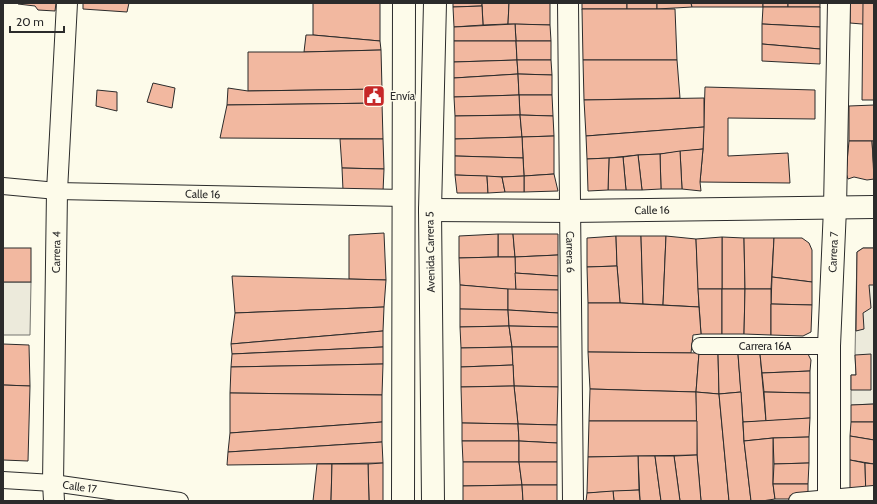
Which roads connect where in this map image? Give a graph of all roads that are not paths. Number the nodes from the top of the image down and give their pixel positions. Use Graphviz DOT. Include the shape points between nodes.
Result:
graph roads {
  1 [pos="67,3"];
  2 [pos="404,3"];
  3 [pos="435,3"];
  4 [pos="568,3"];
  5 [pos="839,3"];
  6 [pos="3,186"];
  7 [pos="57,192"];
  8 [pos="404,198"];
  9 [pos="874,207"];
  10 [pos="835,208"];
  11 [pos="430,210"];
  12 [pos="570,211"];
  13 [pos="700,346"];
  14 [pos="829,346"];
  15 [pos="3,480"];
  16 [pos="53,492"];
  17 [pos="874,494"];
  18 [pos="829,499"];
  19 [pos="180,501"];
  20 [pos="403,501"];
  21 [pos="433,501"];
  22 [pos="573,501"];
  23 [pos="797,501"];
  1 -- 7 [label="street, Carrera 4"];
  2 -- 8 [label="main road"];
  3 -- 11 [label="main road, Avenida Carrera 5"];
  4 -- 12 [label="street, Carrera 6"];
  5 -- 10 [label="main road, Carrera 7"];
  6 -- 7 [label="street, Calle 16"];
  7 -- 8 [label="street, Calle 16"];
  7 -- 16 [label="street, Carrera 4"];
  8 -- 20 [label="main road"];
  9 -- 10 [label="main road, Calle 16"];
  10 -- 12 [label="main road, Calle 16"];
  10 -- 14 [label="main road, Carrera 7"];
  11 -- 12 [label="main road, Calle 16"];
  11 -- 21 [label="main road, Avenida Carrera 5"];
  12 -- 22 [label="street, Carrera 6"];
  13 -- 14 [label="street, Carrera 16A"];
  14 -- 18 [label="main road, Carrera 7"];
  15 -- 16 [label="street, Calle 17"];
  16 -- 19 [label="street, Calle 17"];
  17 -- 18 [label="street"];
  18 -- 23 [label="street"];
}
